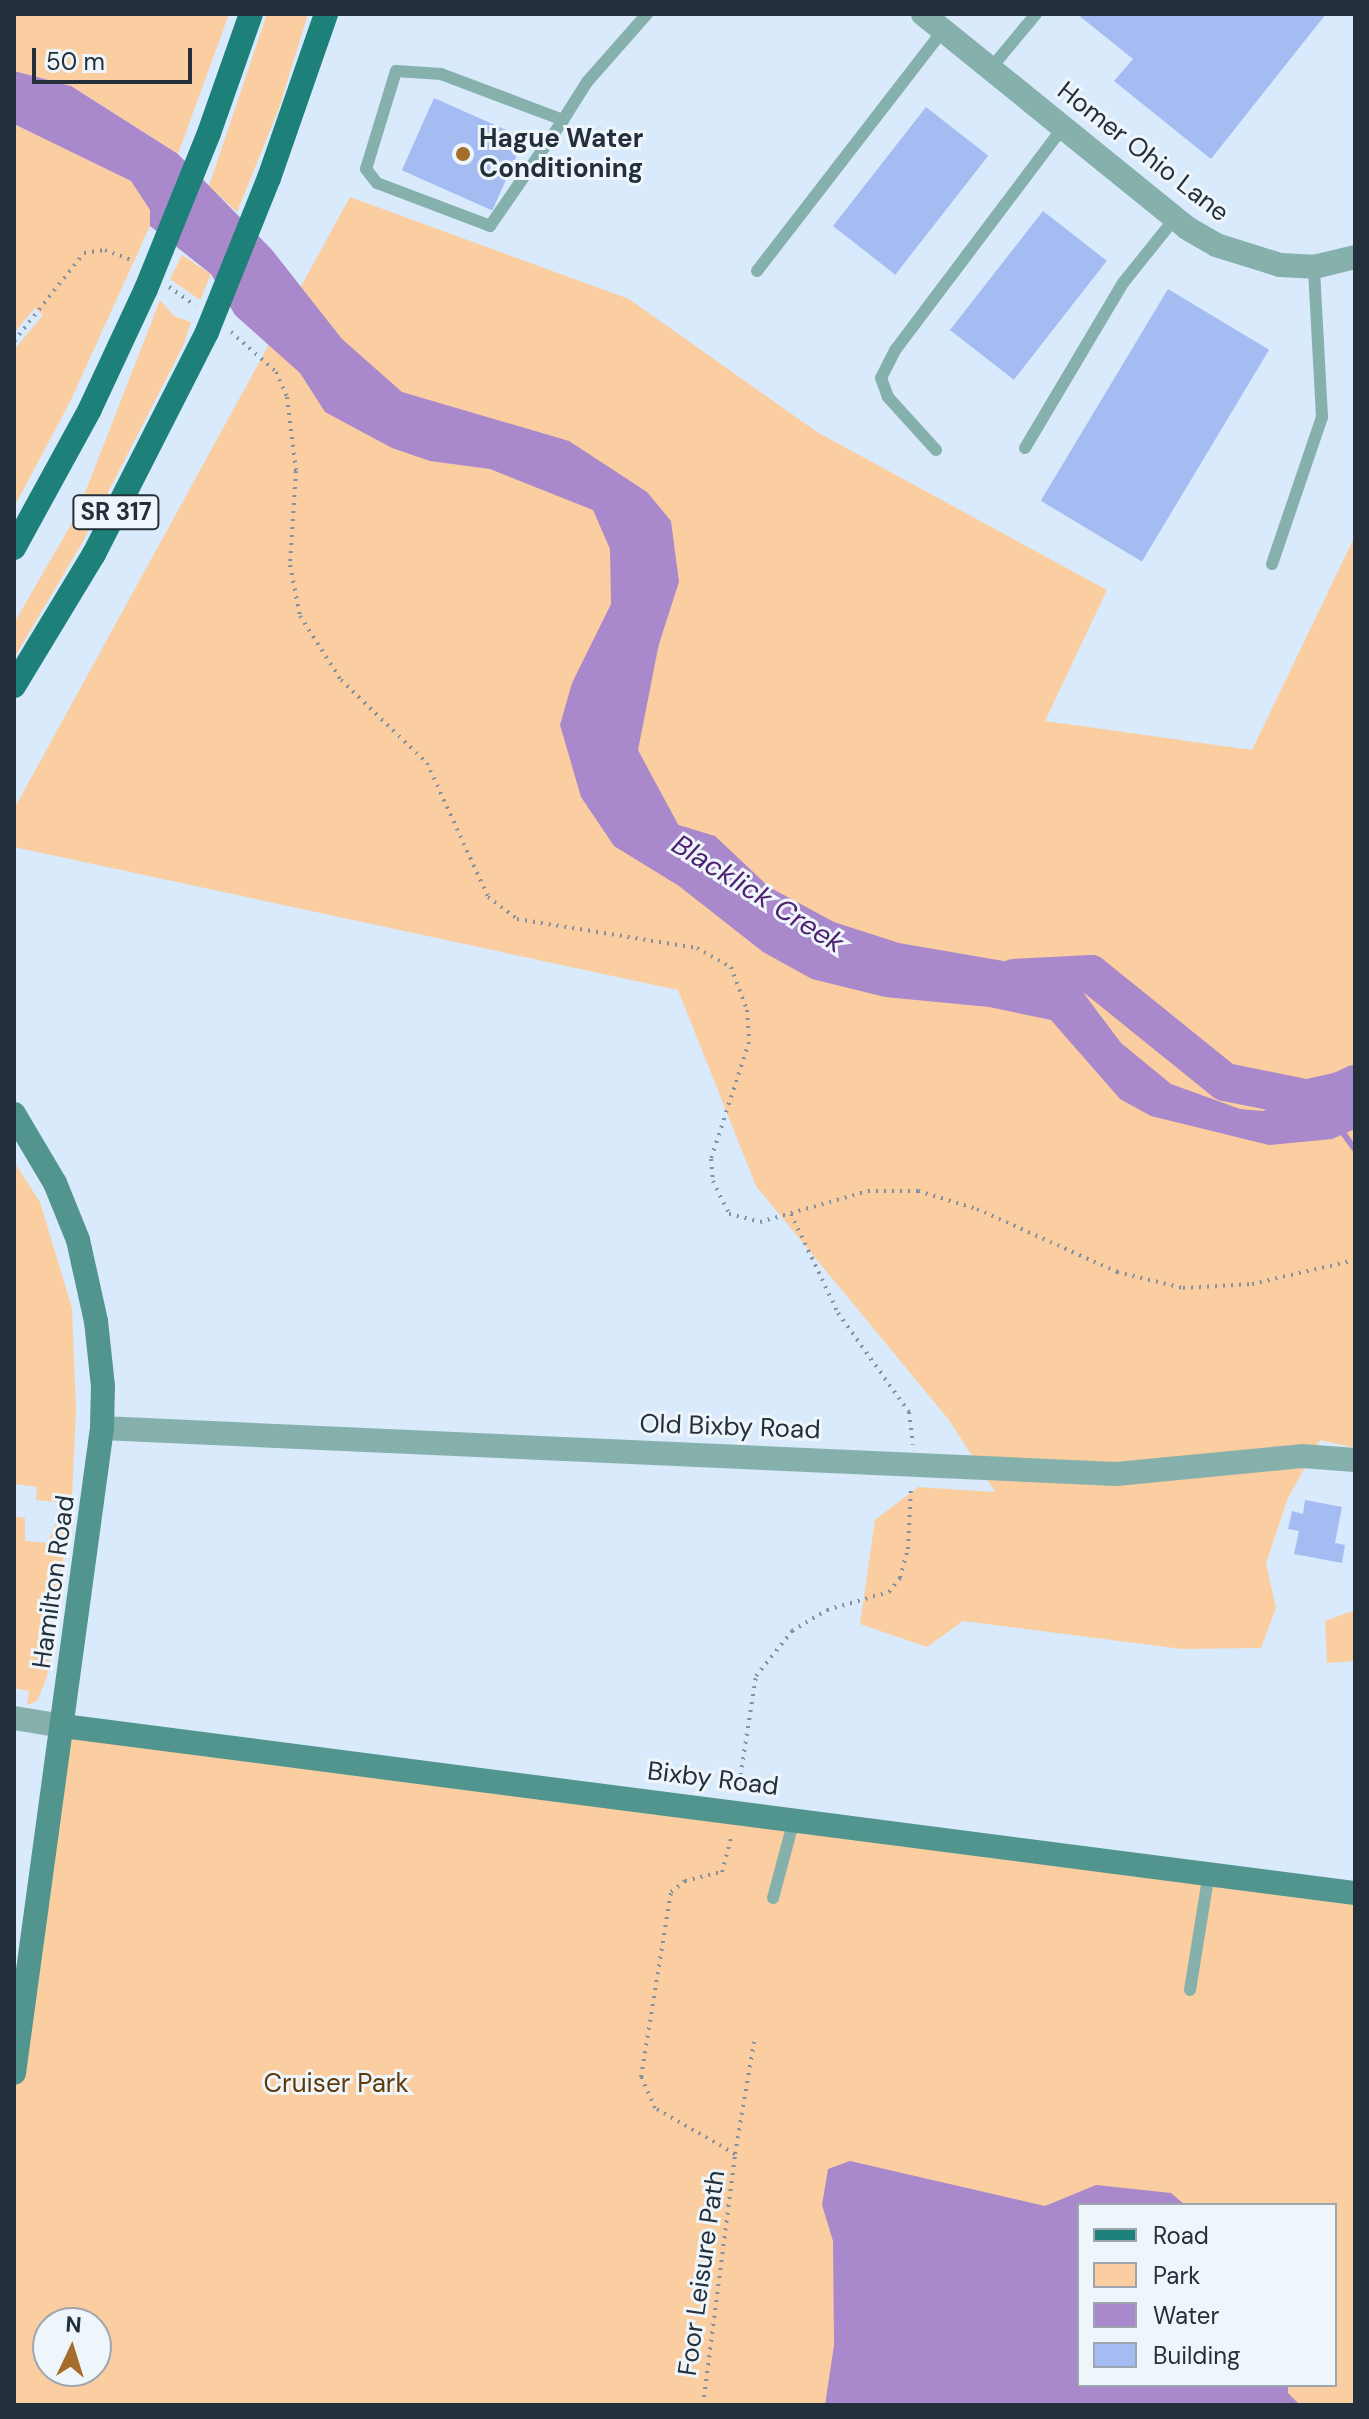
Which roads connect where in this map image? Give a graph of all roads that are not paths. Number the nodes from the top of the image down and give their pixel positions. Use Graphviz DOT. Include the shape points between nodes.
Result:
graph roads {
  1 [pos="251,14"];
  2 [pos="326,14"];
  3 [pos="647,14"];
  4 [pos="1036,14"];
  5 [pos="936,20"];
  6 [pos="991,68"];
  7 [pos="563,120"];
  8 [pos="1063,127"];
  9 [pos="1175,218"];
  10 [pos="1355,257"];
  11 [pos="1314,267"];
  12 [pos="757,271"];
  13 [pos="1025,448"];
  14 [pos="936,450"];
  15 [pos="14,548"];
  16 [pos="1272,564"];
  17 [pos="14,686"];
  18 [pos="14,1114"];
  19 [pos="102,1428"];
  20 [pos="1355,1460"];
  21 [pos="14,1718"];
  22 [pos="63,1726"];
  23 [pos="791,1831"];
  24 [pos="1209,1873"];
  25 [pos="1355,1893"];
  26 [pos="773,1898"];
  27 [pos="1190,1990"];
  28 [pos="19,2006"];
  29 [pos="14,2073"];
  1 -- 15 [label="main road, SR 317, bridge" via="150,279 90,409"];
  2 -- 17 [label="main road, SR 317, bridge" via="213,325 94,554"];
  3 -- 7 [label="lane" via="587,82"];
  4 -- 6 [label="lane"];
  5 -- 6 [label="street, Homer Ohio Lane"];
  5 -- 12 [label="lane"];
  6 -- 8 [label="street, Homer Ohio Lane"];
  7 -- 7 [label="lane" via="441,74 396,71 366,169 377,183 490,226"];
  8 -- 9 [label="street, Homer Ohio Lane"];
  8 -- 14 [label="lane" via="896,349 881,378 888,397"];
  9 -- 11 [label="street, Homer Ohio Lane" via="1247,258"];
  9 -- 13 [label="lane" via="1123,283"];
  10 -- 11 [label="street, Homer Ohio Lane"];
  11 -- 16 [label="lane" via="1322,417"];
  18 -- 19 [label="street, Hamilton Road" via="55,1183 86,1265 101,1350"];
  19 -- 20 [label="street, Old Bixby Road" via="1116,1474 1302,1456"];
  19 -- 22 [label="street, Hamilton Road"];
  21 -- 22 [label="street"];
  22 -- 24 [label="street, Bixby Road"];
  22 -- 28 [label="street, Hamilton Road"];
  23 -- 26 [label="lane"];
  24 -- 25 [label="street, Bixby Road"];
  24 -- 27 [label="lane"];
  28 -- 29 [label="street, Hamilton Road"];
}
